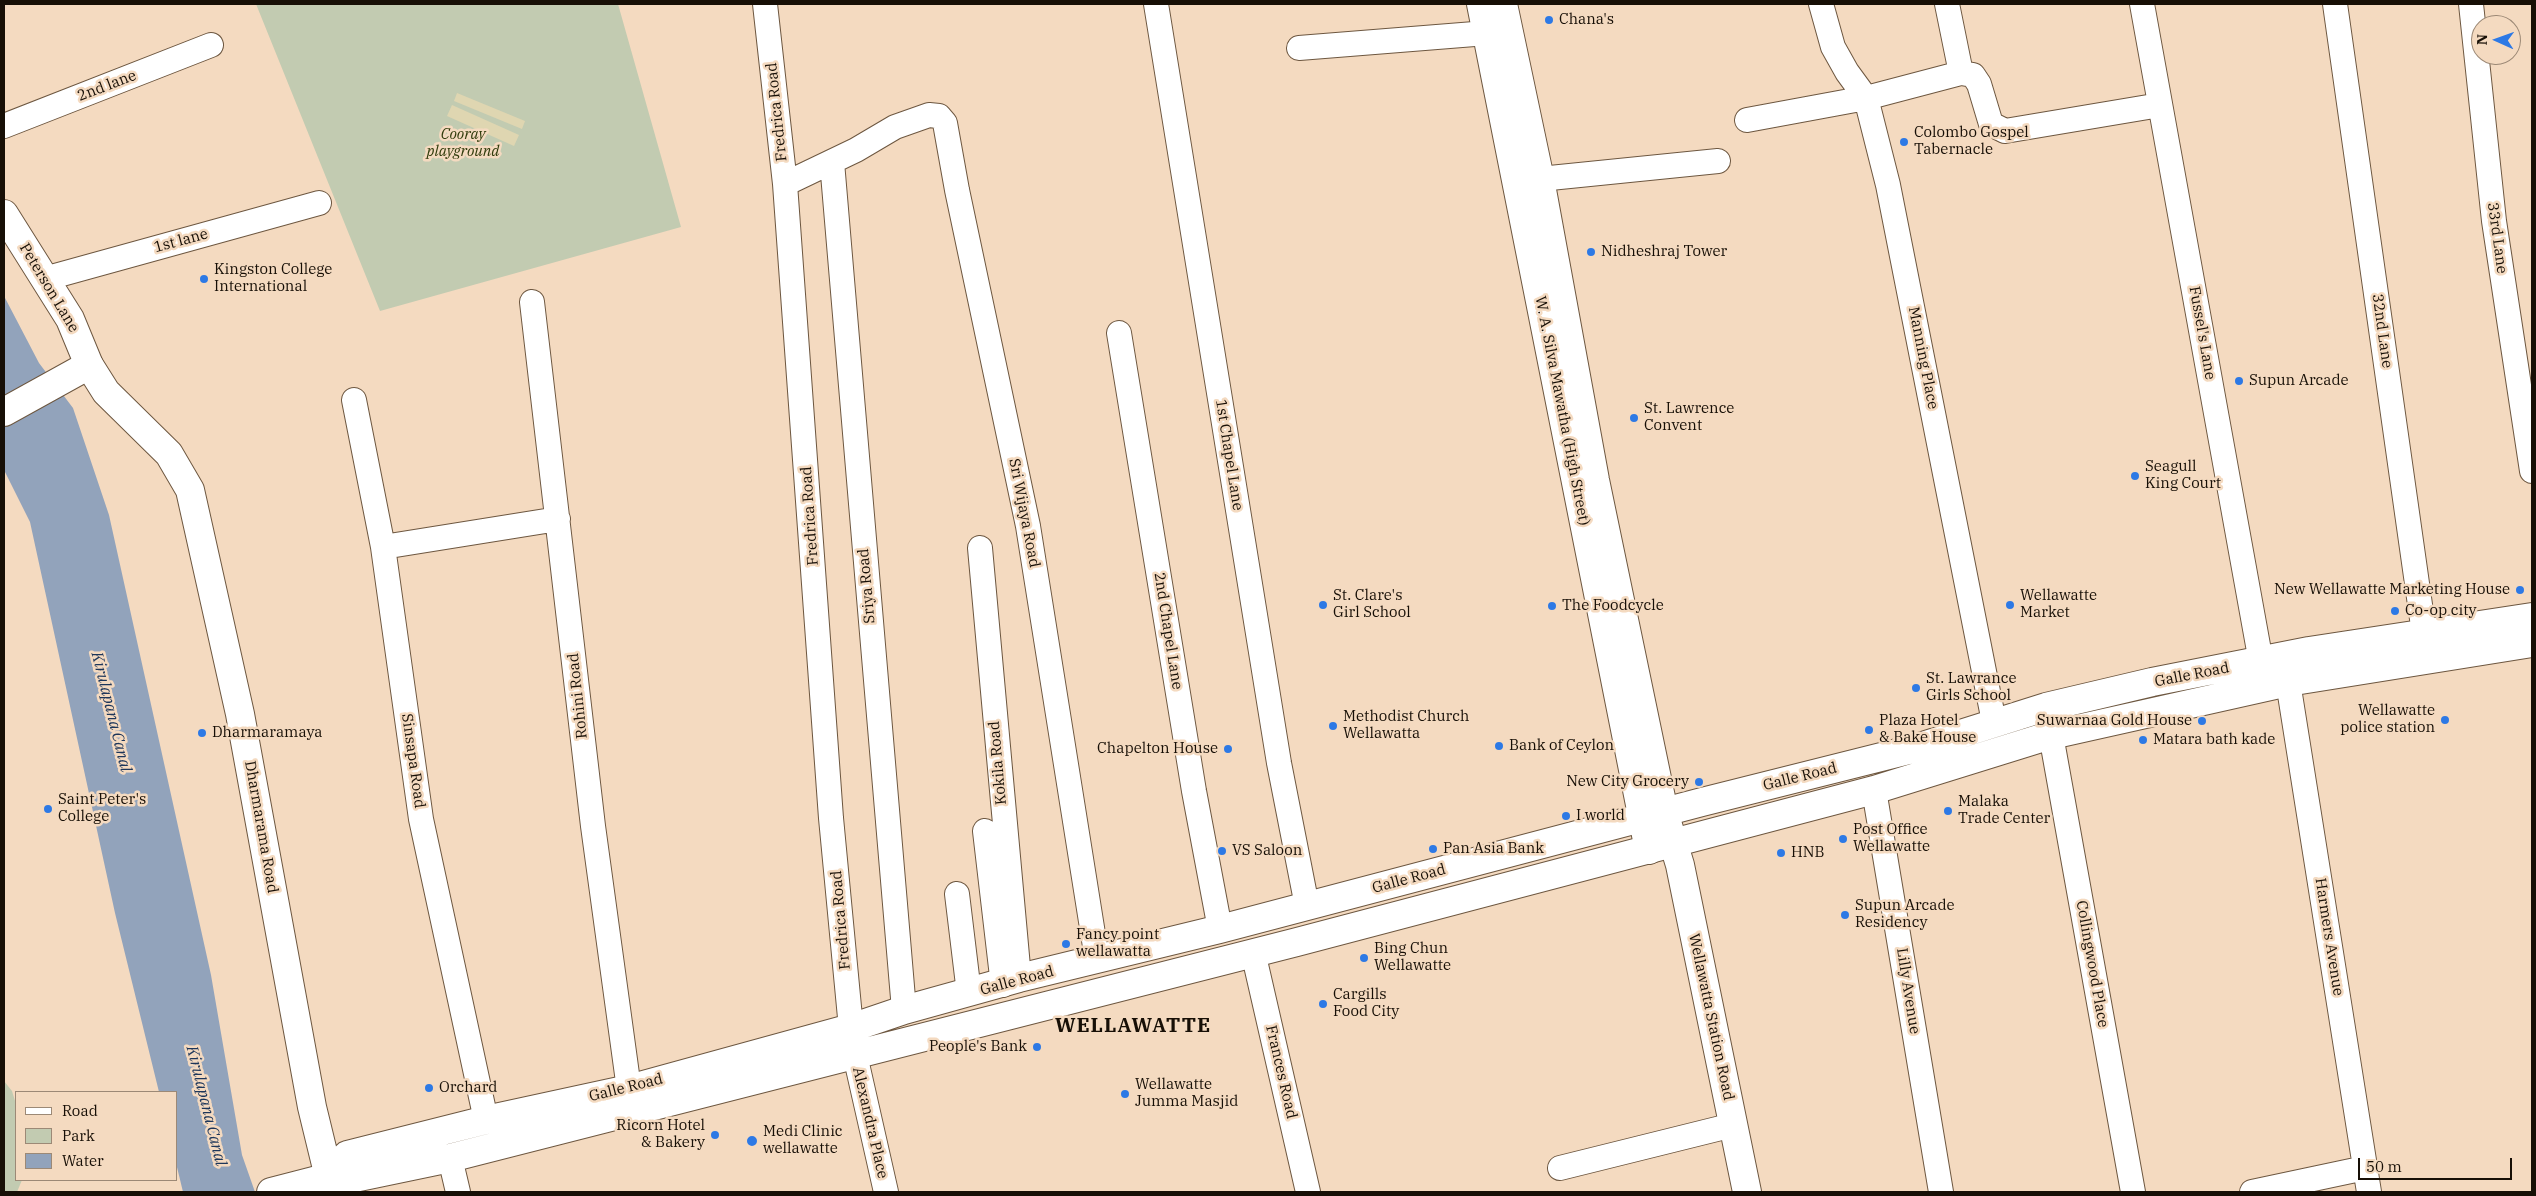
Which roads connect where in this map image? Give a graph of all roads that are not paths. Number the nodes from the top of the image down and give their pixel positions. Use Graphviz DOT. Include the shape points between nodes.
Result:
graph roads {
  1 [pos="765,4"];
  2 [pos="1156,4"];
  3 [pos="1481,4"];
  4 [pos="1503,4"];
  5 [pos="1821,4"];
  6 [pos="1947,4"];
  7 [pos="2142,4"];
  8 [pos="2335,4"];
  9 [pos="2472,4"];
  10 [pos="1487,33"];
  11 [pos="210,45"];
  12 [pos="1298,48"];
  13 [pos="1961,73"];
  14 [pos="1866,98"];
  15 [pos="2160,105"];
  16 [pos="1747,120"];
  17 [pos="4,126"];
  18 [pos="1718,161"];
  19 [pos="832,162"];
  20 [pos="1540,179"];
  21 [pos="784,184"];
  22 [pos="319,203"];
  23 [pos="4,214"];
  24 [pos="44,279"];
  25 [pos="532,302"];
  26 [pos="1119,333"];
  27 [pos="89,365"];
  28 [pos="354,400"];
  29 [pos="4,412"];
  30 [pos="2532,471"];
  31 [pos="558,519"];
  32 [pos="383,547"];
  33 [pos="980,548"];
  34 [pos="2532,617"];
  35 [pos="2532,643"];
  36 [pos="2430,645"];
  37 [pos="2261,662"];
  38 [pos="2288,682"];
  39 [pos="1994,722"];
  40 [pos="2051,735"];
  41 [pos="1874,790"];
  42 [pos="1653,816"];
  43 [pos="985,831"];
  44 [pos="1661,846"];
  45 [pos="957,894"];
  46 [pos="1307,906"];
  47 [pos="1220,929"];
  48 [pos="1253,952"];
  49 [pos="1097,959"];
  50 [pos="1011,981"];
  51 [pos="969,993"];
  52 [pos="904,1010"];
  53 [pos="851,1028"];
  54 [pos="855,1055"];
  55 [pos="714,1078"];
  56 [pos="629,1089"];
  57 [pos="486,1120"];
  58 [pos="1733,1125"];
  59 [pos="450,1158"];
  60 [pos="1560,1168"];
  61 [pos="2365,1168"];
  62 [pos="329,1177"];
  63 [pos="281,1190"];
  64 [pos="458,1192"];
  65 [pos="886,1192"];
  66 [pos="1308,1192"];
  67 [pos="1747,1192"];
  68 [pos="1941,1192"];
  69 [pos="2133,1192"];
  70 [pos="2252,1192"];
  71 [pos="2369,1192"];
  1 -- 21 [label="street, Fredrica Road"];
  2 -- 46 [label="street, 1st Chapel Lane" via="1279,763"];
  3 -- 10 [label="main road, W. A. Silva Mawatha (High Street)"];
  4 -- 20 [label="main road, W. A. Silva Mawatha (High Street)"];
  5 -- 14 [label="street, Manning Place" via="1833,47"];
  6 -- 13 [label="street"];
  7 -- 15 [label="street, Fussel's Lane"];
  8 -- 36 [label="street, 32nd Lane"];
  9 -- 30 [label="street, 33rd Lane" via="2494,221"];
  10 -- 12 [label="street"];
  10 -- 42 [label="main road, W. A. Silva Mawatha (High Street)"];
  11 -- 17 [label="street, 2nd lane"];
  13 -- 14 [label="street"];
  13 -- 15 [label="street" via="1973,75 1979,84 1991,124 2005,130"];
  14 -- 16 [label="street"];
  14 -- 39 [label="street, Manning Place" via="1890,195"];
  15 -- 37 [label="street, Fussel's Lane"];
  18 -- 20 [label="street"];
  19 -- 21 [label="street"];
  19 -- 49 [label="street, Sri Wijaya Road" via="895,127 929,116 939,116 945,122 1028,526"];
  19 -- 52 [label="street, Sriya Road"];
  20 -- 42 [label="main road, W. A. Silva Mawatha (High Street)" via="1596,480"];
  21 -- 53 [label="street, Fredrica Road" via="831,818"];
  22 -- 24 [label="street, 1st lane"];
  23 -- 24 [label="main road, Peterson Lane"];
  24 -- 27 [label="main road, Peterson Lane" via="70,320"];
  25 -- 31 [label="street, Rohini Road"];
  26 -- 47 [label="street, 2nd Chapel Lane"];
  27 -- 29 [label="main road"];
  27 -- 62 [label="main road, Dharmarama Road" via="106,392 169,454 190,490 240,714 312,1107"];
  28 -- 32 [label="street, Sinsapa Road"];
  31 -- 32 [label="street"];
  31 -- 56 [label="street, Rohini Road" via="592,826"];
  32 -- 57 [label="street, Sinsapa Road" via="421,818"];
  33 -- 50 [label="street, Kokila Road"];
  34 -- 36 [label="main road, Galle Road"];
  35 -- 36 [label="main road, Galle Road"];
  36 -- 37 [label="main road, Galle Road" via="2309,652"];
  36 -- 38 [label="main road, Galle Road"];
  37 -- 39 [label="main road, Galle Road" via="2118,690"];
  38 -- 40 [label="main road, Galle Road"];
  38 -- 61 [label="street, Harmers Avenue"];
  39 -- 42 [label="main road, Galle Road" via="1913,749"];
  40 -- 41 [label="main road, Galle Road"];
  40 -- 69 [label="street, Collingwood Place"];
  41 -- 44 [label="main road, Galle Road"];
  41 -- 68 [label="street, Lilly Avenue"];
  42 -- 44 [label="main road, Wellawatta Station Road"];
  42 -- 46 [label="main road, Galle Road"];
  43 -- 50 [label="street"];
  44 -- 48 [label="main road, Galle Road"];
  44 -- 58 [label="main road, Wellawatta Station Road" via="1680,865"];
  45 -- 51 [label="street"];
  46 -- 47 [label="main road, Galle Road"];
  47 -- 49 [label="main road, Galle Road"];
  48 -- 54 [label="main road, Galle Road"];
  48 -- 66 [label="street, Frances Road"];
  49 -- 50 [label="main road, Galle Road"];
  50 -- 51 [label="main road, Galle Road"];
  51 -- 52 [label="main road, Galle Road"];
  52 -- 53 [label="main road, Galle Road"];
  53 -- 55 [label="main road, Galle Road"];
  54 -- 55 [label="main road, Galle Road"];
  54 -- 65 [label="street, Alexandra Place"];
  55 -- 56 [label="main road, Galle Road"];
  55 -- 59 [label="main road, Galle Road"];
  56 -- 57 [label="main road, Galle Road"];
  57 -- 62 [label="main road, Galle Road" via="347,1155"];
  58 -- 60 [label="street"];
  58 -- 67 [label="main road, Wellawatta Station Road"];
  59 -- 62 [label="main road, Galle Road" via="354,1178"];
  59 -- 64 [label="street"];
  61 -- 70 [label="street"];
  61 -- 71 [label="street, Harmers Avenue"];
  62 -- 63 [label="main road, Galle Road"];
}
